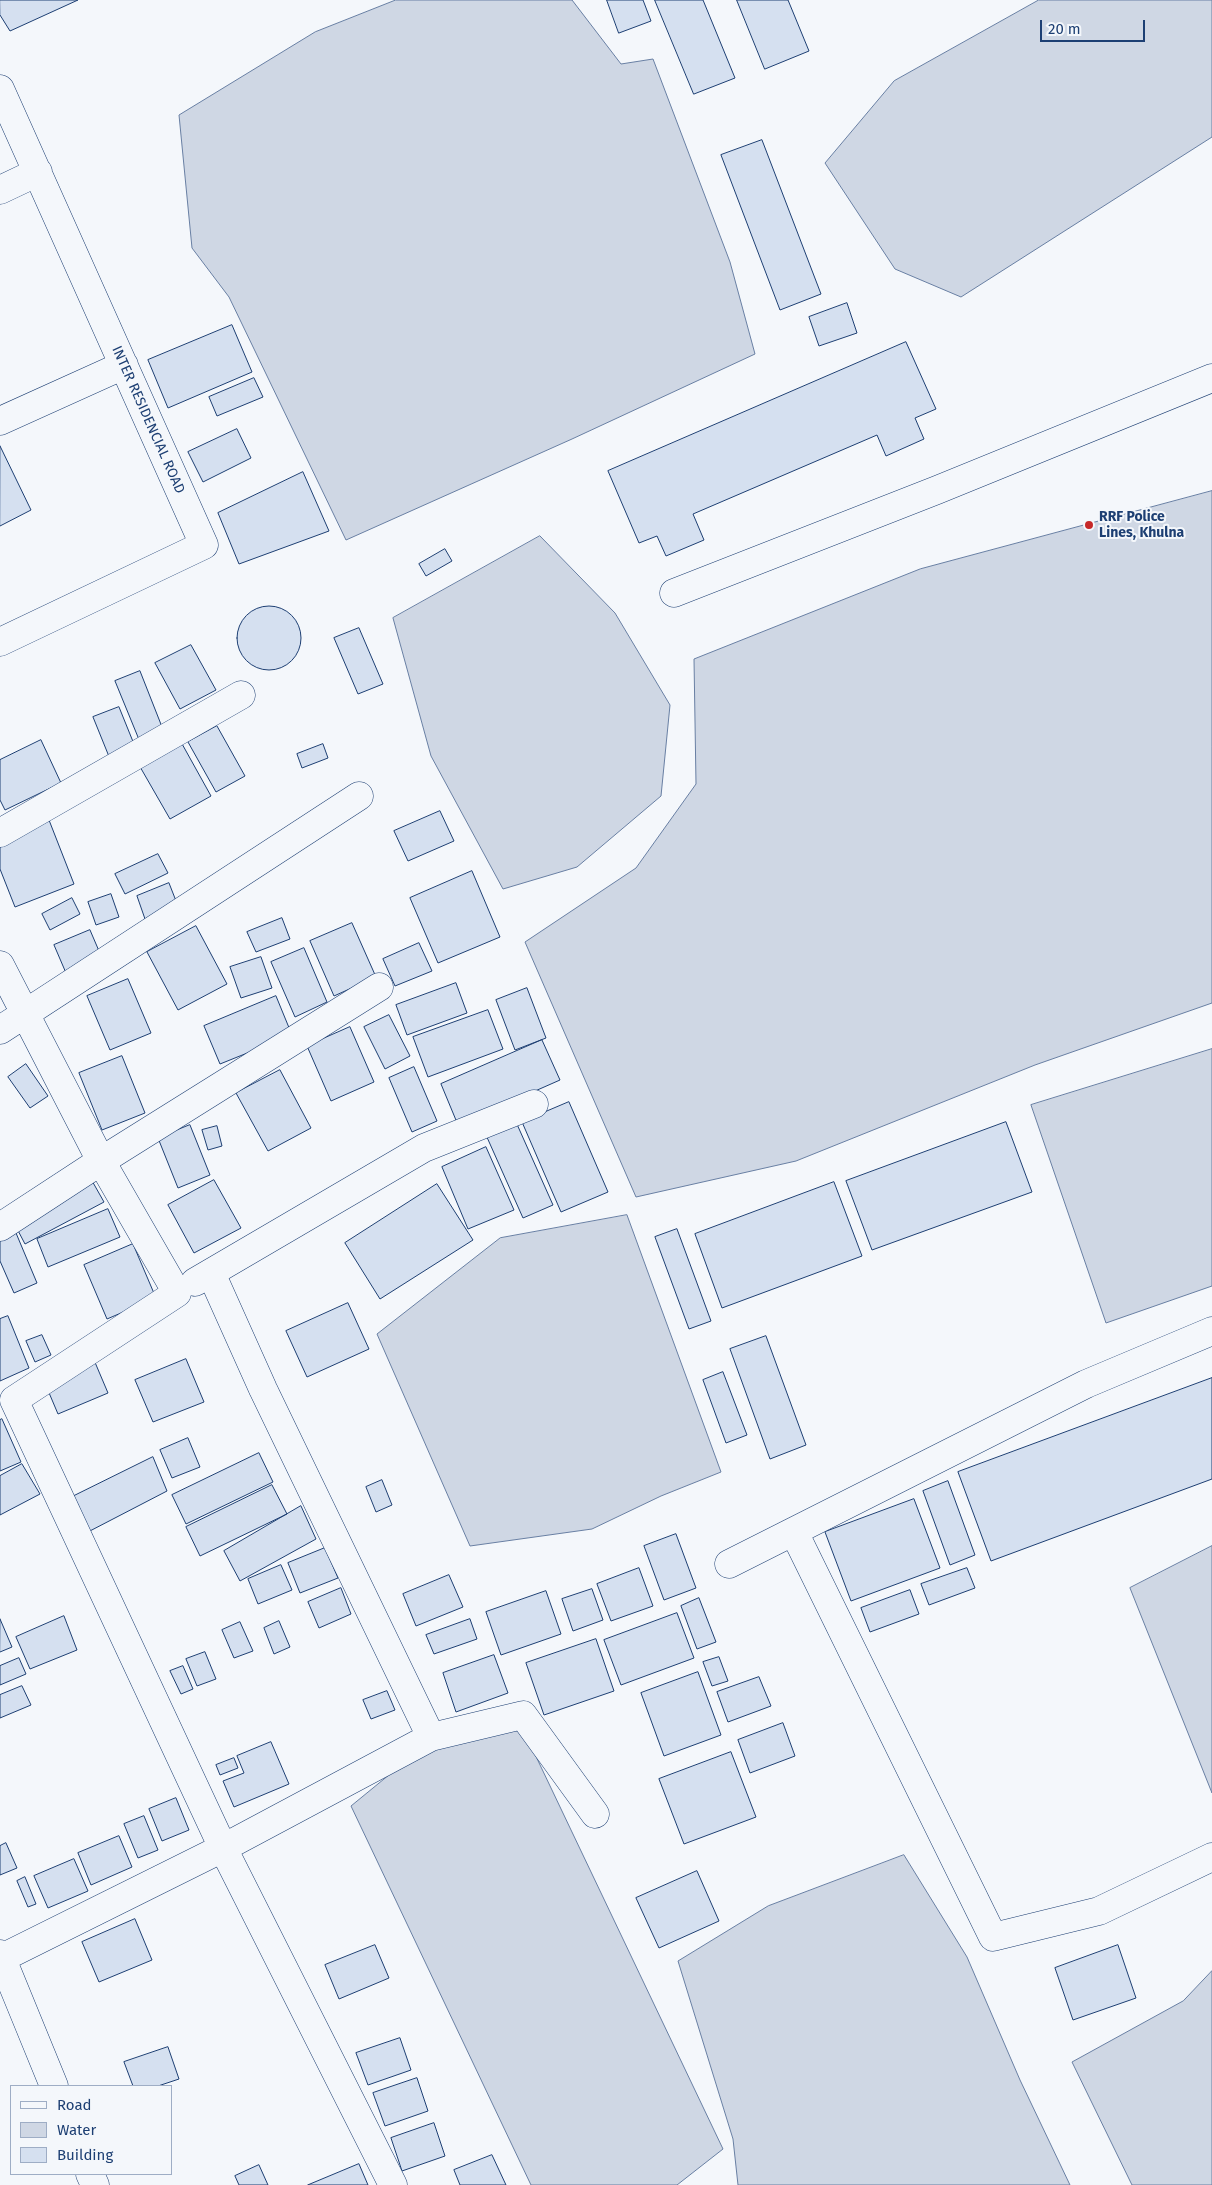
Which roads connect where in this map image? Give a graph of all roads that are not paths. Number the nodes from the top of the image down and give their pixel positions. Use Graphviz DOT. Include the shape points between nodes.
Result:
graph roads {
  1 [pos="0,89"];
  2 [pos="38,172"];
  3 [pos="0,190"];
  4 [pos="124,365"];
  5 [pos="1212,378"];
  6 [pos="0,421"];
  7 [pos="674,593"];
  8 [pos="0,642"];
  9 [pos="241,694"];
  10 [pos="359,796"];
  11 [pos="0,833"];
  12 [pos="0,966"];
  13 [pos="380,987"];
  14 [pos="26,1014"];
  15 [pos="0,1030"];
  16 [pos="534,1104"];
  17 [pos="101,1161"];
  18 [pos="0,1227"];
  19 [pos="211,1273"];
  20 [pos="177,1293"];
  21 [pos="1212,1332"];
  22 [pos="794,1532"];
  23 [pos="729,1564"];
  24 [pos="431,1737"];
  25 [pos="595,1814"];
  26 [pos="223,1848"];
  27 [pos="1212,1857"];
  28 [pos="1,1956"];
  29 [pos="54,2085"];
  30 [pos="393,2185"];
  1 -- 2 [label="street, INTER RESIDENCIAL ROAD"];
  2 -- 3 [label="street"];
  2 -- 4 [label="street, INTER RESIDENCIAL ROAD"];
  4 -- 6 [label="street"];
  4 -- 8 [label="street, INTER RESIDENCIAL ROAD" via="204,545"];
  5 -- 7 [label="street"];
  9 -- 11 [label="street"];
  10 -- 14 [label="street"];
  12 -- 14 [label="street"];
  13 -- 17 [label="street"];
  14 -- 15 [label="street"];
  14 -- 17 [label="street"];
  16 -- 19 [label="street" via="424,1148"];
  17 -- 18 [label="street"];
  17 -- 20 [label="street"];
  19 -- 20 [label="street"];
  19 -- 24 [label="street" via="262,1389"];
  20 -- 26 [label="street" via="14,1400"];
  21 -- 22 [label="street" via="1086,1384"];
  22 -- 23 [label="street"];
  22 -- 27 [label="street" via="993,1937 1098,1911"];
  24 -- 25 [label="street" via="523,1715"];
  24 -- 26 [label="street"];
  26 -- 28 [label="street"];
  26 -- 30 [label="street"];
  28 -- 29 [label="street"];
}
